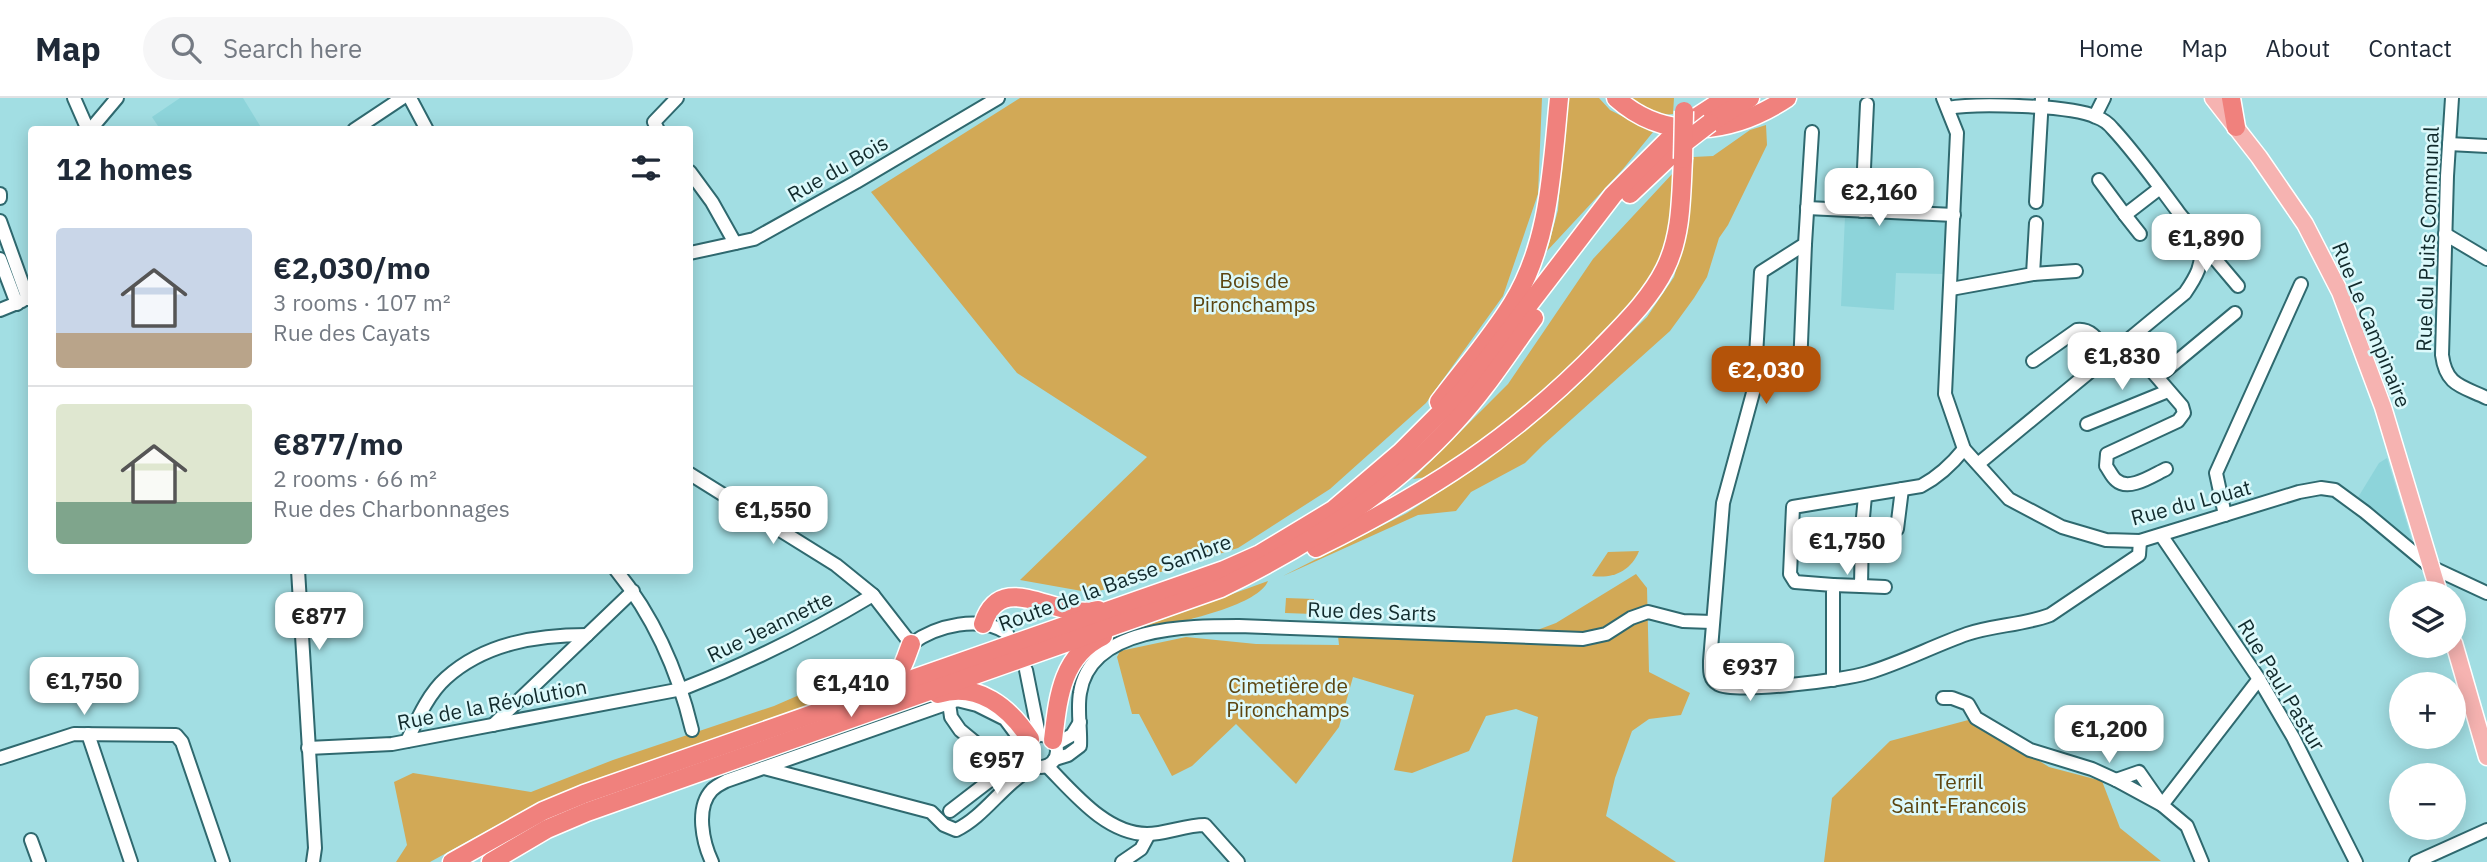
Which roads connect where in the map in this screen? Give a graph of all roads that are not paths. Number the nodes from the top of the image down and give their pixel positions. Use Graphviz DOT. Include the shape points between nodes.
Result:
graph roads {
  1 [pos="74,98"];
  2 [pos="117,98"];
  3 [pos="402,98"];
  4 [pos="410,98"];
  5 [pos="677,98"];
  6 [pos="998,98"];
  7 [pos="1559,98"];
  8 [pos="1616,98"];
  9 [pos="1726,98"];
  10 [pos="1750,98"];
  11 [pos="1787,98"];
  12 [pos="2104,98"];
  13 [pos="2213,98"];
  14 [pos="2231,98"];
  15 [pos="2452,98"];
  16 [pos="1945,103"];
  17 [pos="2042,103"];
  18 [pos="1867,104"];
  19 [pos="1686,110"];
  20 [pos="2095,116"];
  21 [pos="87,126"];
  22 [pos="92,126"];
  23 [pos="360,126"];
  24 [pos="425,126"];
  25 [pos="656,126"];
  26 [pos="2236,127"];
  27 [pos="1812,132"];
  28 [pos="2449,144"];
  29 [pos="2487,146"];
  30 [pos="1678,147"];
  31 [pos="693,176"];
  32 [pos="2099,180"];
  33 [pos="2160,188"];
  34 [pos="2036,202"];
  35 [pos="1807,208"];
  36 [pos="1862,211"];
  37 [pos="1954,215"];
  38 [pos="2125,215"];
  39 [pos="0,221"];
  40 [pos="2035,223"];
  41 [pos="2140,234"];
  42 [pos="2445,234"];
  43 [pos="2199,240"];
  44 [pos="735,243"];
  45 [pos="1805,244"];
  46 [pos="693,252"];
  47 [pos="2487,259"];
  48 [pos="0,260"];
  49 [pos="2076,271"];
  50 [pos="2034,275"];
  51 [pos="2301,284"];
  52 [pos="2238,286"];
  53 [pos="1951,289"];
  54 [pos="26,300"];
  55 [pos="0,310"];
  56 [pos="2235,313"];
  57 [pos="2126,341"];
  58 [pos="2109,355"];
  59 [pos="2033,361"];
  60 [pos="1800,368"];
  61 [pos="2158,377"];
  62 [pos="2168,391"];
  63 [pos="2487,398"];
  64 [pos="2087,424"];
  65 [pos="1964,449"];
  66 [pos="1401,453"];
  67 [pos="1978,464"];
  68 [pos="2166,470"];
  69 [pos="693,476"];
  70 [pos="1902,489"];
  71 [pos="1865,496"];
  72 [pos="2225,515"];
  73 [pos="1862,528"];
  74 [pos="2161,535"];
  75 [pos="2140,541"];
  76 [pos="2431,567"];
  77 [pos="1260,569"];
  78 [pos="298,574"];
  79 [pos="619,574"];
  80 [pos="2435,581"];
  81 [pos="1185,585"];
  82 [pos="1833,585"];
  83 [pos="1861,586"];
  84 [pos="1885,587"];
  85 [pos="1221,588"];
  86 [pos="633,591"];
  87 [pos="2487,593"];
  88 [pos="873,595"];
  89 [pos="1712,622"];
  90 [pos="983,624"];
  91 [pos="1007,634"];
  92 [pos="587,635"];
  93 [pos="911,644"];
  94 [pos="2458,658"];
  95 [pos="1026,670"];
  96 [pos="2259,679"];
  97 [pos="1833,680"];
  98 [pos="682,689"];
  99 [pos="1943,698"];
  100 [pos="950,703"];
  101 [pos="809,716"];
  102 [pos="858,716"];
  103 [pos="1080,721"];
  104 [pos="493,725"];
  105 [pos="692,730"];
  106 [pos="88,734"];
  107 [pos="407,741"];
  108 [pos="1038,744"];
  109 [pos="309,748"];
  110 [pos="807,752"];
  111 [pos="2487,757"];
  112 [pos="0,758"];
  113 [pos="1046,763"];
  114 [pos="764,768"];
  115 [pos="1006,768"];
  116 [pos="811,781"];
  117 [pos="2161,805"];
  118 [pos="950,811"];
  119 [pos="2487,830"];
  120 [pos="1149,834"];
  121 [pos="32,840"];
  122 [pos="39,862"];
  123 [pos="131,862"];
  124 [pos="223,862"];
  125 [pos="313,862"];
  126 [pos="452,862"];
  127 [pos="491,862"];
  128 [pos="712,862"];
  129 [pos="1122,862"];
  130 [pos="1238,862"];
  131 [pos="2202,862"];
  132 [pos="2356,862"];
  133 [pos="2416,862"];
  1 -- 21 [label="street"];
  2 -- 22 [label="street"];
  3 -- 23 [label="street"];
  4 -- 24 [label="street"];
  5 -- 25 [label="street"];
  6 -- 44 [label="street, Rue du Bois" via="785,222 754,239"];
  7 -- 66 [label="highway" via="1549,198 1535,256 1513,303"];
  8 -- 11 [label="highway" via="1665,125 1697,129 1755,117"];
  9 -- 19 [label="highway, Route de la Basse Sambre"];
  10 -- 30 [label="highway, Route de la Basse Sambre, bridge"];
  12 -- 20 [label="street"];
  13 -- 26 [label="main road, Rue Le Campinaire"];
  14 -- 26 [label="highway"];
  15 -- 28 [label="street, Rue du Puits Communal"];
  16 -- 17 [label="street"];
  16 -- 37 [label="street, Rue du Louat" via="1957,133"];
  17 -- 20 [label="street"];
  17 -- 34 [label="street"];
  18 -- 36 [label="street"];
  19 -- 30 [label="highway, bridge"];
  19 -- 30 [label="highway, Route de la Basse Sambre"];
  20 -- 33 [label="street" via="2111,126"];
  26 -- 76 [label="main road, Rue Le Campinaire" via="2310,232 2340,292 2383,407"];
  27 -- 35 [label="street"];
  28 -- 29 [label="street"];
  28 -- 42 [label="street, Rue du Puits Communal"];
  30 -- 66 [label="highway, Route de la Basse Sambre" via="1613,195 1465,388"];
  30 -- 77 [label="highway, Route de la Basse Sambre" via="1623,201 1457,421 1343,520"];
  30 -- 77 [label="highway" via="1679,217 1666,268 1635,312 1571,378 1488,449 1431,487 1313,549"];
  31 -- 44 [label="street"];
  32 -- 38 [label="street"];
  33 -- 38 [label="street"];
  33 -- 43 [label="street"];
  35 -- 36 [label="street"];
  35 -- 45 [label="street"];
  36 -- 37 [label="street"];
  37 -- 53 [label="street, Rue du Louat"];
  38 -- 41 [label="street"];
  39 -- 54 [label="street"];
  40 -- 50 [label="street"];
  42 -- 47 [label="street"];
  42 -- 63 [label="street, Rue du Puits Communal" via="2444,370 2449,380"];
  43 -- 52 [label="street"];
  43 -- 57 [label="street" via="2202,256 2192,284"];
  44 -- 46 [label="street, Rue du Bois"];
  45 -- 60 [label="street"];
  45 -- 89 [label="street" via="1761,272 1754,389 1723,503"];
  48 -- 54 [label="street"];
  49 -- 50 [label="street"];
  50 -- 53 [label="street"];
  51 -- 72 [label="street" via="2216,473"];
  53 -- 65 [label="street, Rue du Louat" via="1945,394"];
  54 -- 55 [label="street"];
  56 -- 61 [label="street"];
  57 -- 58 [label="street"];
  57 -- 61 [label="street"];
  58 -- 59 [label="street" via="2084,329"];
  58 -- 67 [label="street"];
  61 -- 62 [label="street"];
  62 -- 64 [label="street"];
  62 -- 68 [label="street" via="2182,406 2184,413 2178,421 2107,454 2106,460 2106,466 2124,484"];
  65 -- 67 [label="street, Rue du Louat"];
  65 -- 70 [label="street" via="1933,480"];
  66 -- 81 [label="highway, Route de la Basse Sambre" via="1333,510 1259,554"];
  67 -- 75 [label="street, Rue du Louat" via="2009,499 2062,527 2106,540"];
  69 -- 88 [label="street" via="836,565"];
  70 -- 71 [label="street"];
  70 -- 73 [label="street" via="1898,533"];
  71 -- 73 [label="street"];
  71 -- 82 [label="street" via="1793,507 1790,574 1796,582"];
  72 -- 74 [label="street, Rue du Louat"];
  72 -- 76 [label="street, Rue du Louat" via="2299,492 2334,490"];
  73 -- 83 [label="street"];
  74 -- 75 [label="street, Rue du Louat"];
  74 -- 96 [label="street, Rue Paul Pastur"];
  75 -- 97 [label="street" via="2139,555 2050,615 1967,634 1897,664"];
  76 -- 80 [label="main road, Rue Le Campinaire"];
  76 -- 87 [label="street, Rue du Louat"];
  77 -- 85 [label="highway, Route de la Basse Sambre"];
  78 -- 109 [label="street"];
  79 -- 86 [label="street"];
  81 -- 90 [label="highway" via="1092,611 1064,610 1012,596 1000,599 987,611"];
  81 -- 101 [label="highway, Route de la Basse Sambre"];
  82 -- 83 [label="street"];
  82 -- 97 [label="street"];
  83 -- 84 [label="street"];
  85 -- 102 [label="highway, Route de la Basse Sambre"];
  85 -- 108 [label="highway" via="1201,601 1100,637 1085,648 1061,683"];
  86 -- 92 [label="street"];
  86 -- 98 [label="street" via="653,622"];
  88 -- 93 [label="street"];
  88 -- 98 [label="street, Rue Jeannette"];
  89 -- 97 [label="street" via="1710,674 1716,683 1757,687"];
  89 -- 103 [label="street, Rue des Sarts" via="1682,621 1648,612 1606,634 1583,639 1181,627 1105,650 1082,684"];
  90 -- 91 [label="street"];
  90 -- 93 [label="street" via="956,625"];
  92 -- 104 [label="street"];
  92 -- 107 [label="street" via="514,642 469,661 445,678"];
  93 -- 101 [label="highway" via="902,671 893,680 822,706"];
  94 -- 111 [label="main road"];
  95 -- 108 [label="street"];
  96 -- 117 [label="street"];
  96 -- 132 [label="street, Rue Paul Pastur"];
  98 -- 104 [label="street, Rue de la Révolution"];
  98 -- 105 [label="street"];
  99 -- 117 [label="street" via="1968,704 1976,718 2030,751 2116,780 2139,772"];
  100 -- 108 [label="street" via="977,705"];
  100 -- 110 [label="street"];
  100 -- 115 [label="street" via="951,718 960,730"];
  101 -- 126 [label="highway, Route de la Basse Sambre" via="543,811"];
  102 -- 108 [label="highway" via="944,692 967,692 990,697 1005,707"];
  102 -- 127 [label="highway, Route de la Basse Sambre" via="587,812"];
  103 -- 108 [label="street" via="1072,735"];
  103 -- 113 [label="street, Rue des Sarts" via="1080,746"];
  104 -- 107 [label="street, Rue de la Révolution"];
  106 -- 112 [label="street" via="74,734"];
  106 -- 123 [label="street"];
  106 -- 124 [label="street" via="176,735"];
  107 -- 109 [label="street, Rue de la Révolution"];
  108 -- 113 [label="street"];
  108 -- 113 [label="street" via="1029,761"];
  108 -- 115 [label="street"];
  109 -- 125 [label="street"];
  110 -- 114 [label="street"];
  110 -- 116 [label="street" via="802,765"];
  113 -- 116 [label="street" via="1013,782 970,823 956,830 931,812"];
  113 -- 120 [label="street" via="1109,823"];
  114 -- 116 [label="street"];
  114 -- 128 [label="street" via="726,780 710,791 701,818"];
  115 -- 118 [label="street"];
  117 -- 131 [label="street" via="2187,826"];
  119 -- 133 [label="street"];
  120 -- 129 [label="street" via="1141,849"];
  120 -- 130 [label="street" via="1205,825"];
  121 -- 122 [label="street"];
}
